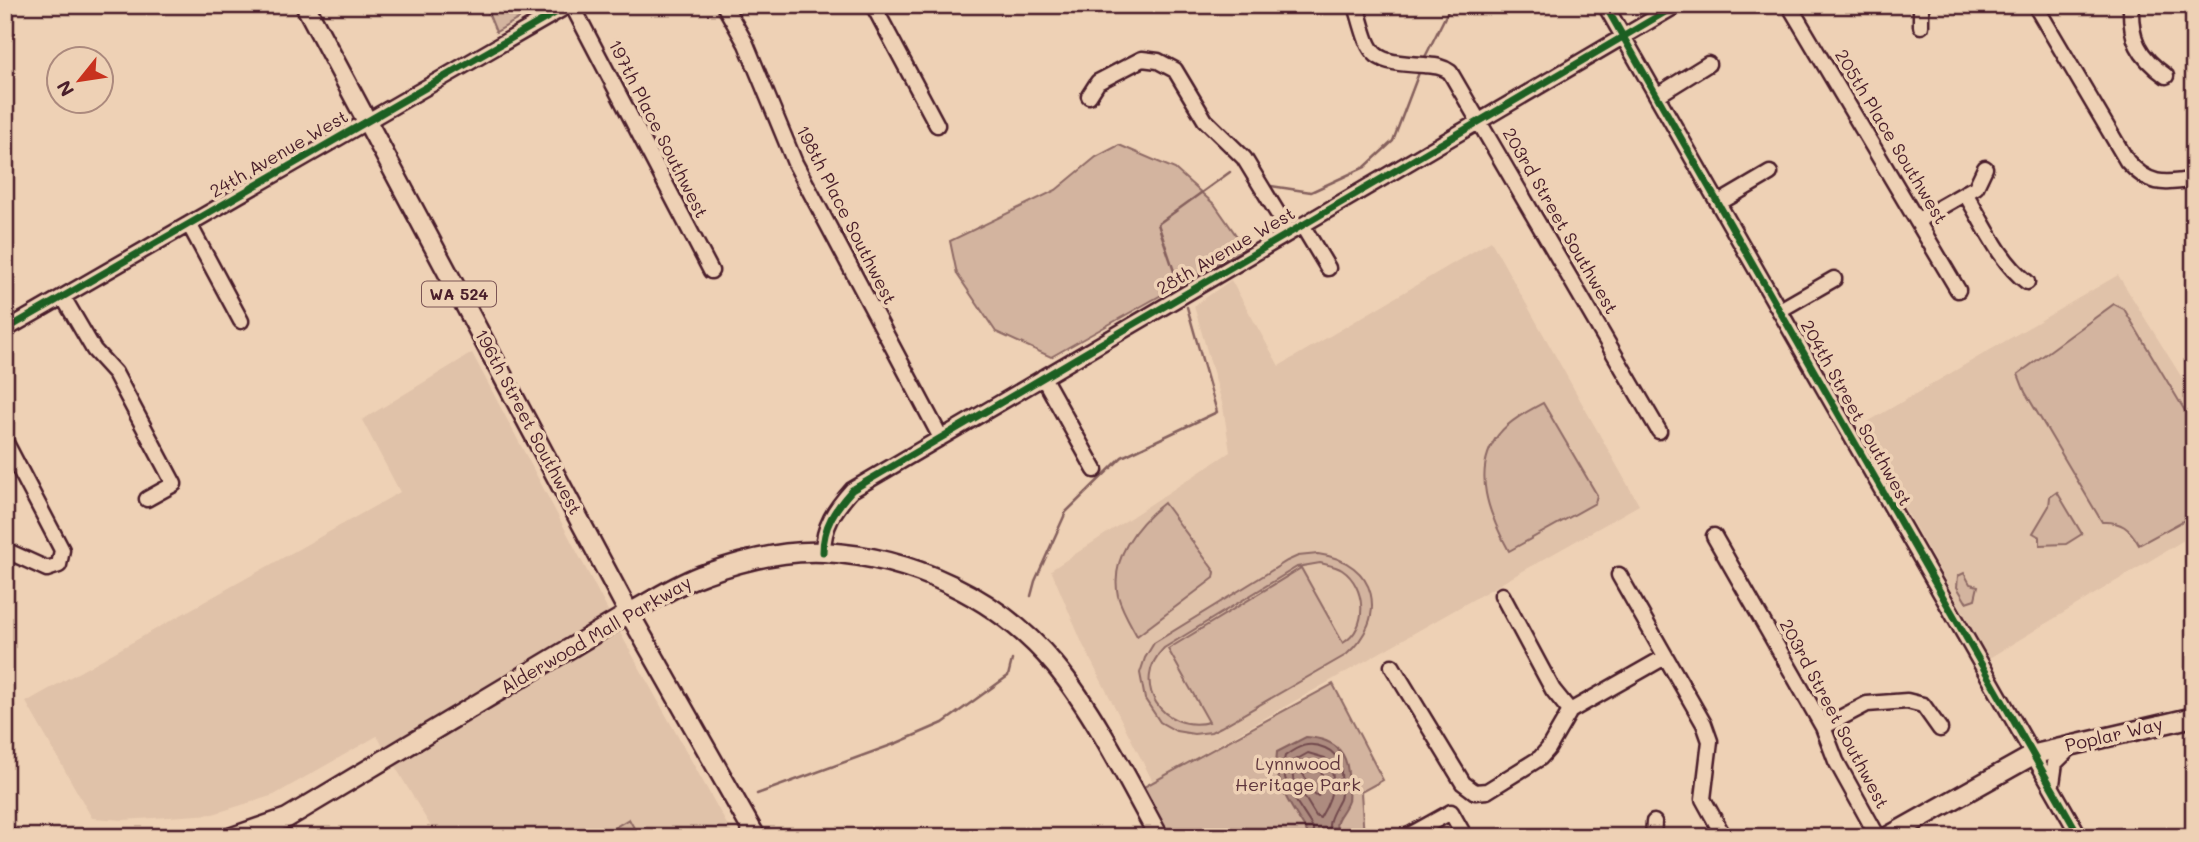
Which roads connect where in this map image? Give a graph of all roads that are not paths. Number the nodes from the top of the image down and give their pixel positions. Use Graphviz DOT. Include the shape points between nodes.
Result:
graph roads {
  1 [pos="305,5"];
  2 [pos="570,5"];
  3 [pos="724,5"];
  4 [pos="873,5"];
  5 [pos="1356,5"];
  6 [pos="1605,5"];
  7 [pos="1677,5"];
  8 [pos="1789,5"];
  9 [pos="1921,5"];
  10 [pos="2035,5"];
  11 [pos="2131,5"];
  12 [pos="1921,26"];
  13 [pos="1623,37"];
  14 [pos="1708,64"];
  15 [pos="2166,76"];
  16 [pos="1658,95"];
  17 [pos="1089,96"];
  18 [pos="367,121"];
  19 [pos="1481,122"];
  20 [pos="937,125"];
  21 [pos="1985,168"];
  22 [pos="1770,173"];
  23 [pos="2194,179"];
  24 [pos="1965,193"];
  25 [pos="1719,203"];
  26 [pos="1918,220"];
  27 [pos="189,224"];
  28 [pos="1295,229"];
  29 [pos="1328,268"];
  30 [pos="710,271"];
  31 [pos="1834,279"];
  32 [pos="2027,282"];
  33 [pos="1958,290"];
  34 [pos="63,297"];
  35 [pos="1780,310"];
  36 [pos="241,321"];
  37 [pos="5,330"];
  38 [pos="1043,377"];
  39 [pos="1659,431"];
  40 [pos="941,438"];
  41 [pos="5,441"];
  42 [pos="1096,470"];
  43 [pos="147,499"];
  44 [pos="1714,536"];
  45 [pos="5,550"];
  46 [pos="823,552"];
  47 [pos="1619,575"];
  48 [pos="1502,595"];
  49 [pos="629,613"];
  50 [pos="1665,657"];
  51 [pos="1392,666"];
  52 [pos="1570,711"];
  53 [pos="2194,717"];
  54 [pos="1823,727"];
  55 [pos="1940,729"];
  56 [pos="2073,745"];
  57 [pos="2035,754"];
  58 [pos="2052,785"];
  59 [pos="232,837"];
  60 [pos="756,837"];
  61 [pos="1159,837"];
  62 [pos="1406,837"];
  63 [pos="1465,837"];
  64 [pos="1724,837"];
  65 [pos="1878,837"];
  66 [pos="1887,837"];
  67 [pos="2080,837"];
  1 -- 18 [label="main road, 196th Street Southwest / WA 524"];
  2 -- 18 [label="street, 24th Avenue West"];
  2 -- 30 [label="street, 197th Place Southwest"];
  3 -- 40 [label="street, 198th Place Southwest" via="746,44 794,163"];
  4 -- 20 [label="street"];
  5 -- 19 [label="street, 203rd Street Southwest" via="1369,48 1378,58 1446,69"];
  6 -- 13 [label="street, 204th Street Southwest"];
  7 -- 13 [label="street, 28th Avenue West"];
  8 -- 26 [label="street, 205th Place Southwest"];
  9 -- 12 [label="street"];
  10 -- 23 [label="street" via="2127,161 2141,177 2170,184"];
  11 -- 15 [label="street" via="2131,31 2149,63"];
  13 -- 16 [label="street, 204th Street Southwest"];
  13 -- 19 [label="street, 28th Avenue West"];
  14 -- 16 [label="street"];
  16 -- 25 [label="street, 204th Street Southwest"];
  17 -- 28 [label="street" via="1098,82 1142,59 1175,70 1205,120 1244,158"];
  18 -- 27 [label="street, 24th Avenue West"];
  18 -- 49 [label="main road, 196th Street Southwest / WA 524"];
  19 -- 28 [label="street, 28th Avenue West"];
  19 -- 39 [label="street, 203rd Street Southwest"];
  21 -- 24 [label="street" via="1976,187"];
  22 -- 25 [label="street"];
  24 -- 26 [label="street"];
  24 -- 32 [label="street" via="2005,259"];
  25 -- 35 [label="street, 204th Street Southwest"];
  26 -- 33 [label="street, 205th Place Southwest"];
  27 -- 34 [label="street, 24th Avenue West"];
  27 -- 36 [label="street"];
  28 -- 29 [label="street"];
  28 -- 38 [label="street, 28th Avenue West"];
  31 -- 35 [label="street"];
  34 -- 37 [label="street, 24th Avenue West"];
  34 -- 43 [label="street" via="94,350 116,373 174,484"];
  35 -- 57 [label="street, 204th Street Southwest"];
  38 -- 40 [label="street, 28th Avenue West"];
  38 -- 42 [label="street"];
  40 -- 46 [label="street, 28th Avenue West" via="852,490 829,519"];
  41 -- 45 [label="street" via="62,550 59,565 47,569"];
  44 -- 54 [label="street, 203rd Street Southwest"];
  46 -- 49 [label="main road, Alderwood Mall Parkway" via="748,561 703,575"];
  46 -- 61 [label="main road, Alderwood Mall Parkway" via="888,561 926,572 988,606 1029,636 1077,695"];
  47 -- 50 [label="street"];
  48 -- 52 [label="street" via="1553,690"];
  49 -- 59 [label="main road, Alderwood Mall Parkway" via="287,818"];
  49 -- 60 [label="main road, 196th Street Southwest / WA 524"];
  50 -- 52 [label="street"];
  50 -- 64 [label="street" via="1710,741 1703,800"];
  51 -- 52 [label="street" via="1463,783 1475,792 1487,790 1540,758"];
  53 -- 56 [label="main road, Poplar Way"];
  54 -- 55 [label="street" via="1867,704 1907,701 1923,705"];
  54 -- 65 [label="street, 203rd Street Southwest" via="1836,761"];
  56 -- 57 [label="main road, Poplar Way"];
  56 -- 58 [label="street" via="2055,763"];
  57 -- 58 [label="street, 204th Street Southwest"];
  57 -- 66 [label="main road, Poplar Way"];
  58 -- 67 [label="street, 204th Street Southwest"];
  62 -- 63 [label="street" via="1451,812"];
}
